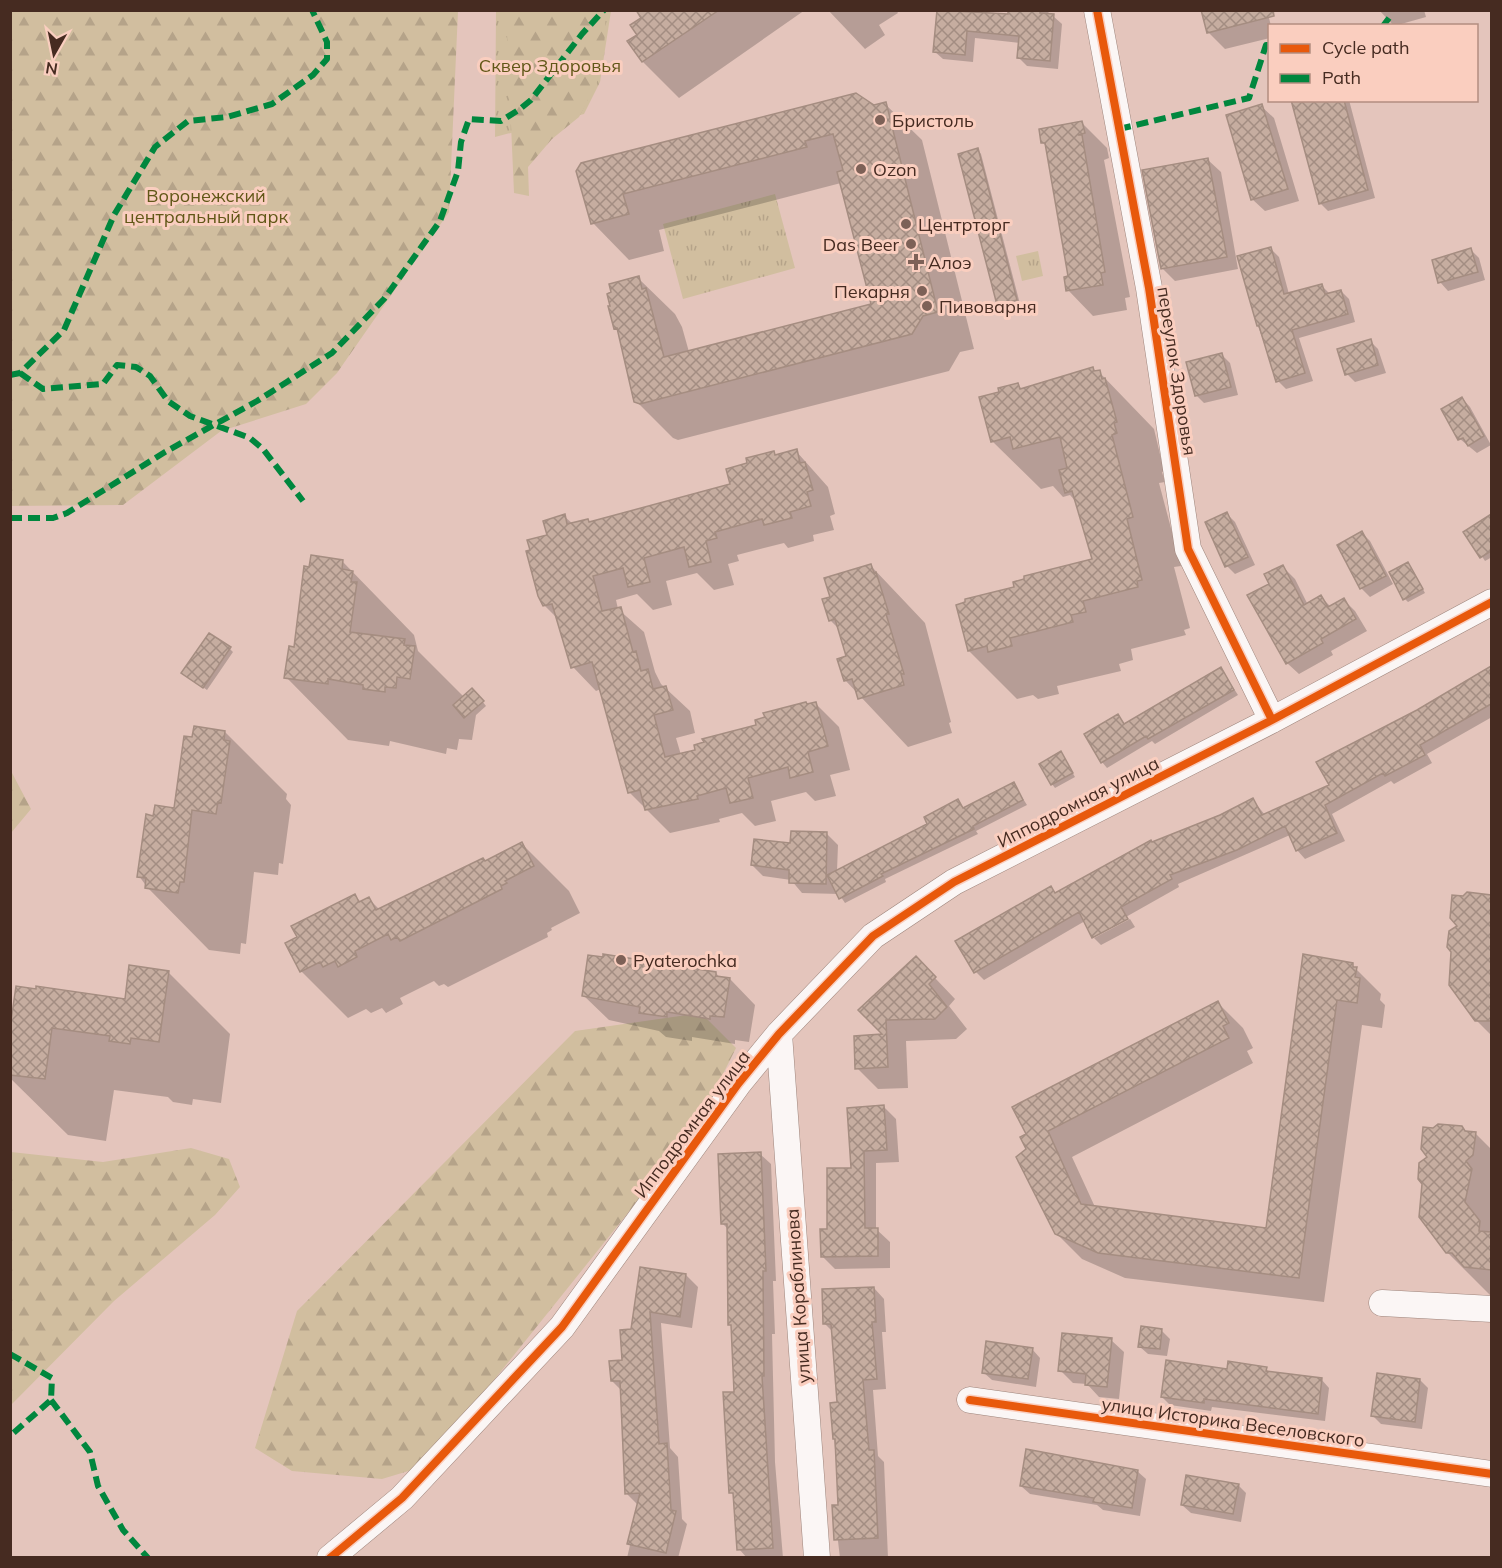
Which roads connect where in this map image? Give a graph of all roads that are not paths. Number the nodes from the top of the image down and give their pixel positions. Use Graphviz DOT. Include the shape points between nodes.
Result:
graph roads {
  1 [pos="1097,10"];
  2 [pos="1491,602"];
  3 [pos="1272,720"];
  4 [pos="779,1034"];
  5 [pos="1382,1303"];
  6 [pos="1491,1309"];
  7 [pos="970,1400"];
  8 [pos="1491,1474"];
  9 [pos="330,1557"];
  10 [pos="817,1557"];
  1 -- 3 [label="street, переулок Здоровья" via="1149,288 1188,549"];
  2 -- 3 [label="street, Ипподромная улица"];
  3 -- 4 [label="street, Ипподромная улица" via="954,882 873,936"];
  4 -- 9 [label="street, Ипподромная улица" via="738,1084 562,1327 402,1498"];
  4 -- 10 [label="street, улица Кораблинова"];
  5 -- 6 [label="street"];
  7 -- 8 [label="street, улица Историка Веселовского"];
}
